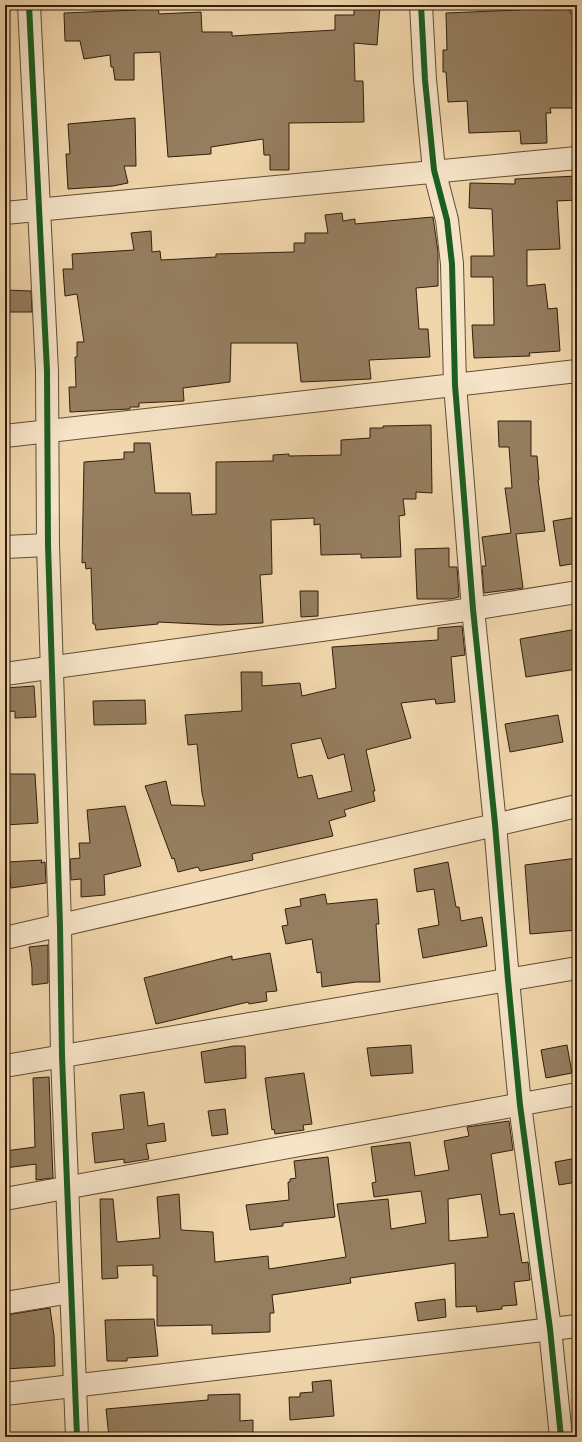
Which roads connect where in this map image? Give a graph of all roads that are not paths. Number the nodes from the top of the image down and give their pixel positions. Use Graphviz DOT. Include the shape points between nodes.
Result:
graph roads {
  1 [pos="29,5"];
  2 [pos="421,5"];
  3 [pos="577,158"];
  4 [pos="434,170"];
  5 [pos="40,209"];
  6 [pos="5,213"];
  7 [pos="577,371"];
  8 [pos="455,385"];
  9 [pos="46,431"];
  10 [pos="5,436"];
  11 [pos="48,545"];
  12 [pos="5,547"];
  13 [pos="577,592"];
  14 [pos="473,609"];
  15 [pos="52,669"];
  16 [pos="5,674"];
  17 [pos="577,806"];
  18 [pos="496,824"];
  19 [pos="60,926"];
  20 [pos="5,938"];
  21 [pos="577,968"];
  22 [pos="508,980"];
  23 [pos="62,1056"];
  24 [pos="5,1066"];
  25 [pos="577,1094"];
  26 [pos="520,1105"];
  27 [pos="67,1188"];
  28 [pos="5,1199"];
  29 [pos="71,1292"];
  30 [pos="5,1302"];
  31 [pos="577,1326"];
  32 [pos="550,1330"];
  33 [pos="74,1385"];
  34 [pos="5,1394"];
  35 [pos="77,1437"];
  36 [pos="561,1437"];
  1 -- 5 [label="street"];
  2 -- 4 [label="street"];
  3 -- 4 [label="street"];
  4 -- 5 [label="street"];
  4 -- 8 [label="street" via="447,220 451,257"];
  5 -- 6 [label="street"];
  5 -- 9 [label="street" via="47,372"];
  7 -- 8 [label="street"];
  8 -- 9 [label="street"];
  8 -- 14 [label="street"];
  9 -- 10 [label="street"];
  9 -- 11 [label="street"];
  11 -- 12 [label="street"];
  11 -- 15 [label="street"];
  13 -- 14 [label="street"];
  14 -- 15 [label="street"];
  14 -- 18 [label="street"];
  15 -- 16 [label="street"];
  15 -- 19 [label="street"];
  17 -- 18 [label="street"];
  18 -- 19 [label="street"];
  18 -- 22 [label="street"];
  19 -- 20 [label="street"];
  19 -- 23 [label="street"];
  21 -- 22 [label="street"];
  22 -- 23 [label="street"];
  22 -- 26 [label="street"];
  23 -- 24 [label="street"];
  23 -- 27 [label="street"];
  25 -- 26 [label="street"];
  26 -- 27 [label="street"];
  26 -- 32 [label="street"];
  27 -- 28 [label="street"];
  27 -- 29 [label="street"];
  29 -- 30 [label="street"];
  29 -- 33 [label="street"];
  31 -- 32 [label="street"];
  32 -- 33 [label="street"];
  32 -- 36 [label="street"];
  33 -- 34 [label="street"];
  33 -- 35 [label="street"];
}
